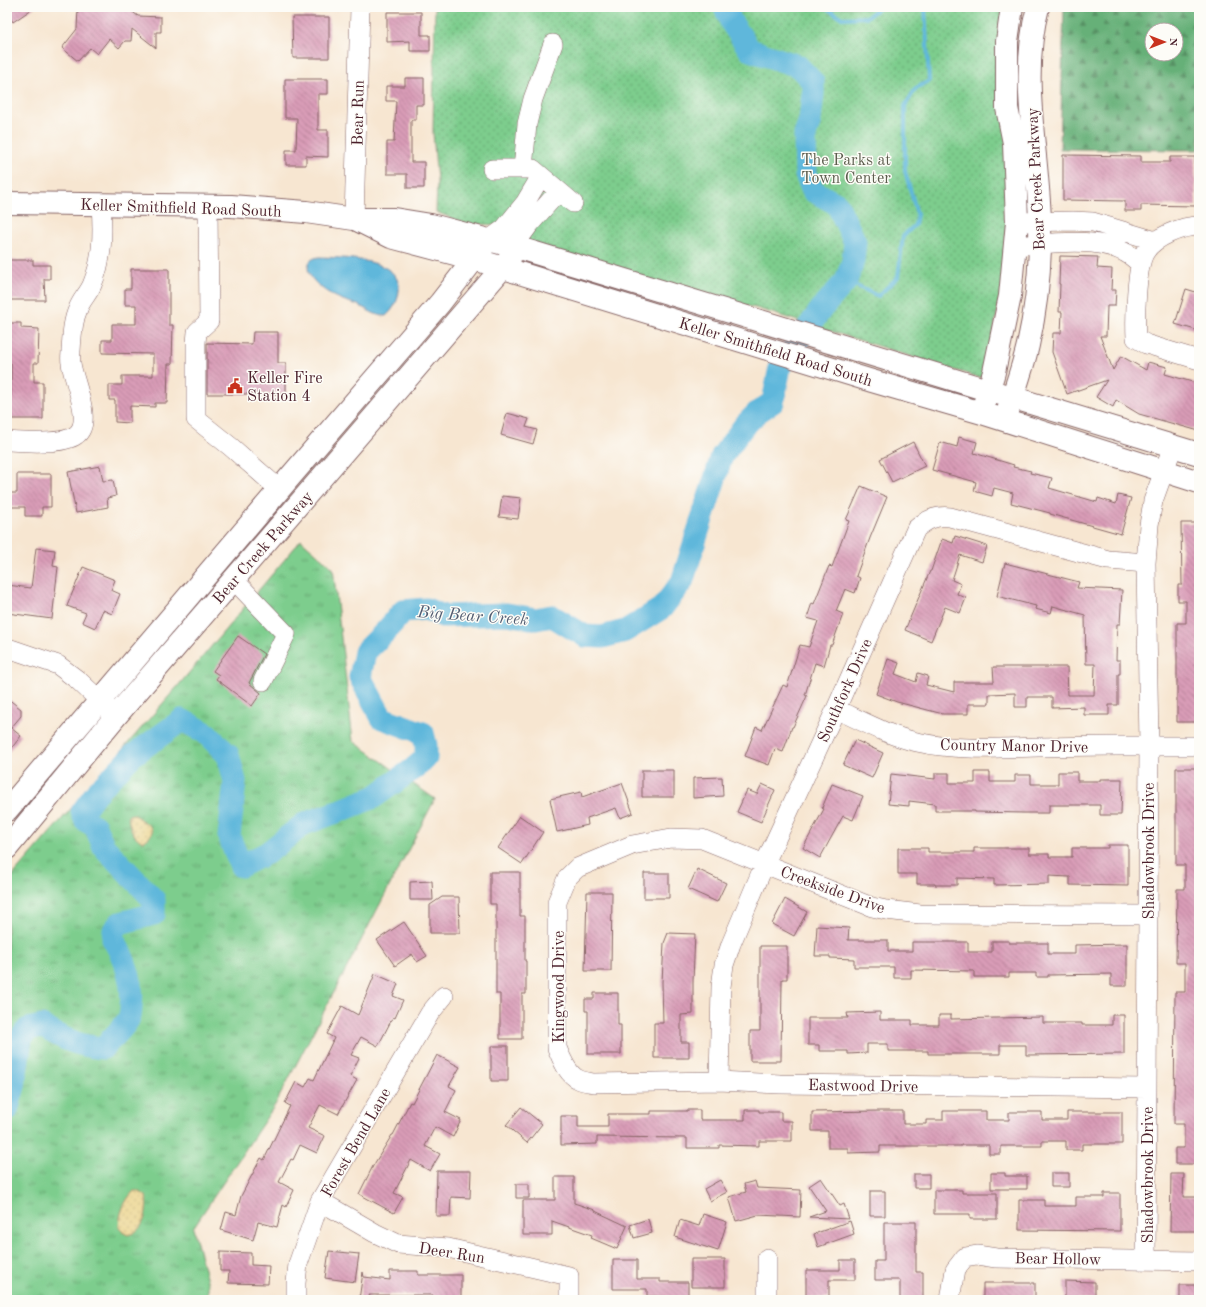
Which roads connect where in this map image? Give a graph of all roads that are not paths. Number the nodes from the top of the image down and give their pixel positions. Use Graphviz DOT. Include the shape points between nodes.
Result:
graph roads {
  1 [pos="360,7"];
  2 [pos="1012,7"];
  3 [pos="1038,7"];
  4 [pos="553,44"];
  5 [pos="492,169"];
  6 [pos="523,169"];
  7 [pos="541,176"];
  8 [pos="559,190"];
  9 [pos="7,203"];
  10 [pos="573,203"];
  11 [pos="101,205"];
  12 [pos="208,206"];
  13 [pos="354,219"];
  14 [pos="1040,221"];
  15 [pos="1017,222"];
  16 [pos="1199,226"];
  17 [pos="489,240"];
  18 [pos="1156,241"];
  19 [pos="1039,245"];
  20 [pos="1014,246"];
  21 [pos="516,248"];
  22 [pos="474,259"];
  23 [pos="1140,264"];
  24 [pos="502,268"];
  25 [pos="1199,360"];
  26 [pos="365,390"];
  27 [pos="988,392"];
  28 [pos="1012,398"];
  29 [pos="384,405"];
  30 [pos="982,413"];
  31 [pos="1005,420"];
  32 [pos="7,440"];
  33 [pos="1173,446"];
  34 [pos="1199,454"];
  35 [pos="1164,470"];
  36 [pos="1199,482"];
  37 [pos="279,489"];
  38 [pos="298,505"];
  39 [pos="216,563"];
  40 [pos="1146,563"];
  41 [pos="234,580"];
  42 [pos="7,649"];
  43 [pos="263,682"];
  44 [pos="99,701"];
  45 [pos="836,709"];
  46 [pos="116,716"];
  47 [pos="1149,745"];
  48 [pos="1199,746"];
  49 [pos="7,810"];
  50 [pos="7,848"];
  51 [pos="765,863"];
  52 [pos="563,886"];
  53 [pos="1148,915"];
  54 [pos="444,996"];
  55 [pos="580,1080"];
  56 [pos="719,1081"];
  57 [pos="1147,1088"];
  58 [pos="320,1201"];
  59 [pos="767,1258"];
  60 [pos="1146,1260"];
  61 [pos="1199,1261"];
  62 [pos="296,1300"];
  63 [pos="569,1300"];
  64 [pos="767,1300"];
  65 [pos="950,1300"];
  1 -- 13 [label="street, Bear Run"];
  2 -- 15 [label="main road, Bear Creek Parkway" via="1008,41 1007,108 1014,143"];
  3 -- 14 [label="main road, Bear Creek Parkway" via="1033,26 1029,80"];
  4 -- 6 [label="street" via="533,99 527,124"];
  5 -- 6 [label="street"];
  6 -- 7 [label="street" via="533,170"];
  7 -- 8 [label="street"];
  7 -- 17 [label="street" via="525,203 504,229"];
  8 -- 10 [label="street"];
  8 -- 21 [label="street" via="529,225"];
  9 -- 11 [label="main road, Keller Smithfield Road South"];
  11 -- 12 [label="main road, Keller Smithfield Road South"];
  11 -- 32 [label="street" via="100,258 91,286 78,308 72,332 71,363 81,401 83,425 76,435 66,439 33,442"];
  12 -- 13 [label="main road, Keller Smithfield Road South" via="306,212"];
  12 -- 37 [label="street" via="208,321 197,332 196,419"];
  13 -- 17 [label="main road, Keller Smithfield Road South" via="394,219 431,225"];
  13 -- 22 [label="main road, Keller Smithfield Road South" via="391,237"];
  14 -- 15 [label="street"];
  14 -- 18 [label="street" via="1093,222"];
  14 -- 19 [label="main road, Bear Creek Parkway"];
  15 -- 20 [label="main road, Bear Creek Parkway"];
  16 -- 18 [label="street" via="1174,231"];
  17 -- 21 [label="main road, Keller Smithfield Road South"];
  17 -- 22 [label="main road, Bear Creek Parkway"];
  18 -- 23 [label="street" via="1145,251"];
  19 -- 20 [label="street"];
  19 -- 23 [label="street" via="1080,242 1103,244 1122,249"];
  19 -- 28 [label="main road, Bear Creek Parkway" via="1036,294 1028,344"];
  20 -- 27 [label="main road, Bear Creek Parkway" via="1010,296"];
  21 -- 24 [label="main road, Bear Creek Parkway"];
  21 -- 27 [label="main road, Keller Smithfield Road South"];
  22 -- 24 [label="main road, Keller Smithfield Road South"];
  22 -- 26 [label="main road, Bear Creek Parkway" via="440,303"];
  23 -- 25 [label="street" via="1136,338 1146,344"];
  24 -- 29 [label="main road, Bear Creek Parkway"];
  24 -- 30 [label="main road, Keller Smithfield Road South"];
  26 -- 29 [label="main road"];
  26 -- 37 [label="main road, Bear Creek Parkway"];
  27 -- 28 [label="main road, Keller Smithfield Road South"];
  27 -- 30 [label="main road, Bear Creek Parkway"];
  28 -- 31 [label="main road, Bear Creek Parkway"];
  28 -- 33 [label="main road, Keller Smithfield Road South"];
  29 -- 38 [label="main road, Bear Creek Parkway"];
  30 -- 31 [label="main road, Keller Smithfield Road South"];
  31 -- 35 [label="main road, Keller Smithfield Road South"];
  33 -- 34 [label="main road, Keller Smithfield Road South"];
  33 -- 35 [label="street, Shadowbrook Drive"];
  35 -- 36 [label="main road, Keller Smithfield Road South"];
  35 -- 40 [label="street, Shadowbrook Drive" via="1153,501"];
  37 -- 38 [label="main road"];
  37 -- 39 [label="main road, Bear Creek Parkway"];
  38 -- 41 [label="main road, Bear Creek Parkway"];
  39 -- 41 [label="main road"];
  39 -- 44 [label="main road, Bear Creek Parkway"];
  40 -- 45 [label="street, Southfork Drive" via="1108,560 950,517 943,516 924,522 916,529"];
  40 -- 47 [label="street, Shadowbrook Drive"];
  41 -- 43 [label="street" via="286,634"];
  41 -- 46 [label="main road, Bear Creek Parkway"];
  42 -- 44 [label="street" via="58,665"];
  44 -- 46 [label="street"];
  44 -- 49 [label="main road, Bear Creek Parkway"];
  45 -- 47 [label="street, Country Manor Drive" via="897,737 943,746 989,748"];
  45 -- 51 [label="street, Southfork Drive"];
  46 -- 50 [label="main road, Bear Creek Parkway"];
  47 -- 48 [label="street, Country Manor Drive"];
  47 -- 53 [label="street, Shadowbrook Drive"];
  51 -- 52 [label="street, Creekside Drive" via="702,839 672,838 632,845 595,860 577,868 566,878"];
  51 -- 53 [label="street, Creekside Drive" via="872,907 886,910 920,914"];
  51 -- 56 [label="street, Southfork Drive" via="724,965 721,987"];
  52 -- 55 [label="street, Kingwood Drive" via="557,902 557,1048 566,1068"];
  53 -- 57 [label="street, Shadowbrook Drive"];
  54 -- 58 [label="street, Forest Bend Lane" via="430,1013"];
  55 -- 56 [label="street, Eastwood Drive"];
  56 -- 57 [label="street, Eastwood Drive" via="780,1084"];
  57 -- 60 [label="street, Shadowbrook Drive"];
  58 -- 62 [label="street, Forest Bend Lane" via="298,1264"];
  58 -- 63 [label="street, Deer Run" via="398,1244 448,1248 570,1276"];
  59 -- 64 [label="street"];
  60 -- 61 [label="street, Bear Hollow"];
  60 -- 65 [label="street, Bear Hollow" via="996,1258 977,1255 965,1257 955,1270"];
}
